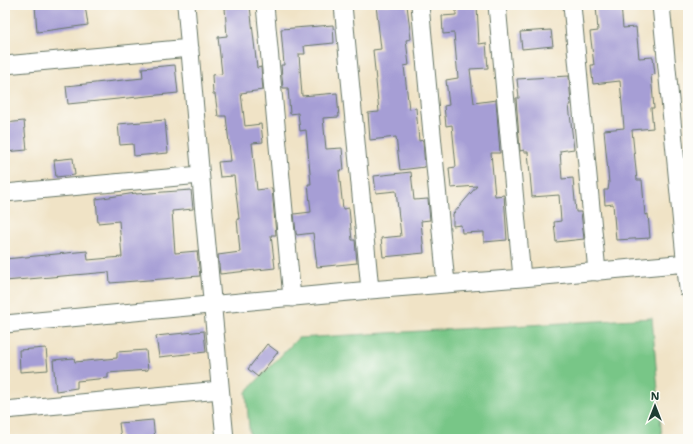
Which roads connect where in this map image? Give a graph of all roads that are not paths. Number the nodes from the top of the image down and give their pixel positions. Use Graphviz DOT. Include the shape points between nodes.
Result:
graph roads {
  1 [pos="186,5"];
  2 [pos="265,5"];
  3 [pos="343,5"];
  4 [pos="420,5"];
  5 [pos="497,5"];
  6 [pos="572,5"];
  7 [pos="660,5"];
  8 [pos="190,48"];
  9 [pos="5,65"];
  10 [pos="200,175"];
  11 [pos="5,193"];
  12 [pos="687,264"];
  13 [pos="597,272"];
  14 [pos="522,278"];
  15 [pos="446,284"];
  16 [pos="370,290"];
  17 [pos="688,290"];
  18 [pos="292,298"];
  19 [pos="213,305"];
  20 [pos="5,324"];
  21 [pos="220,390"];
  22 [pos="5,410"];
  23 [pos="225,439"];
  1 -- 8 [label="street"];
  2 -- 18 [label="street"];
  3 -- 16 [label="street"];
  4 -- 15 [label="street"];
  5 -- 14 [label="street"];
  6 -- 13 [label="street"];
  7 -- 12 [label="street"];
  8 -- 9 [label="street"];
  8 -- 10 [label="street"];
  10 -- 11 [label="street"];
  10 -- 19 [label="street"];
  12 -- 13 [label="street"];
  12 -- 17 [label="street"];
  13 -- 14 [label="street"];
  14 -- 15 [label="street"];
  15 -- 16 [label="street"];
  16 -- 18 [label="street"];
  18 -- 19 [label="street"];
  19 -- 20 [label="street"];
  19 -- 21 [label="street"];
  21 -- 22 [label="street"];
  21 -- 23 [label="street"];
}
